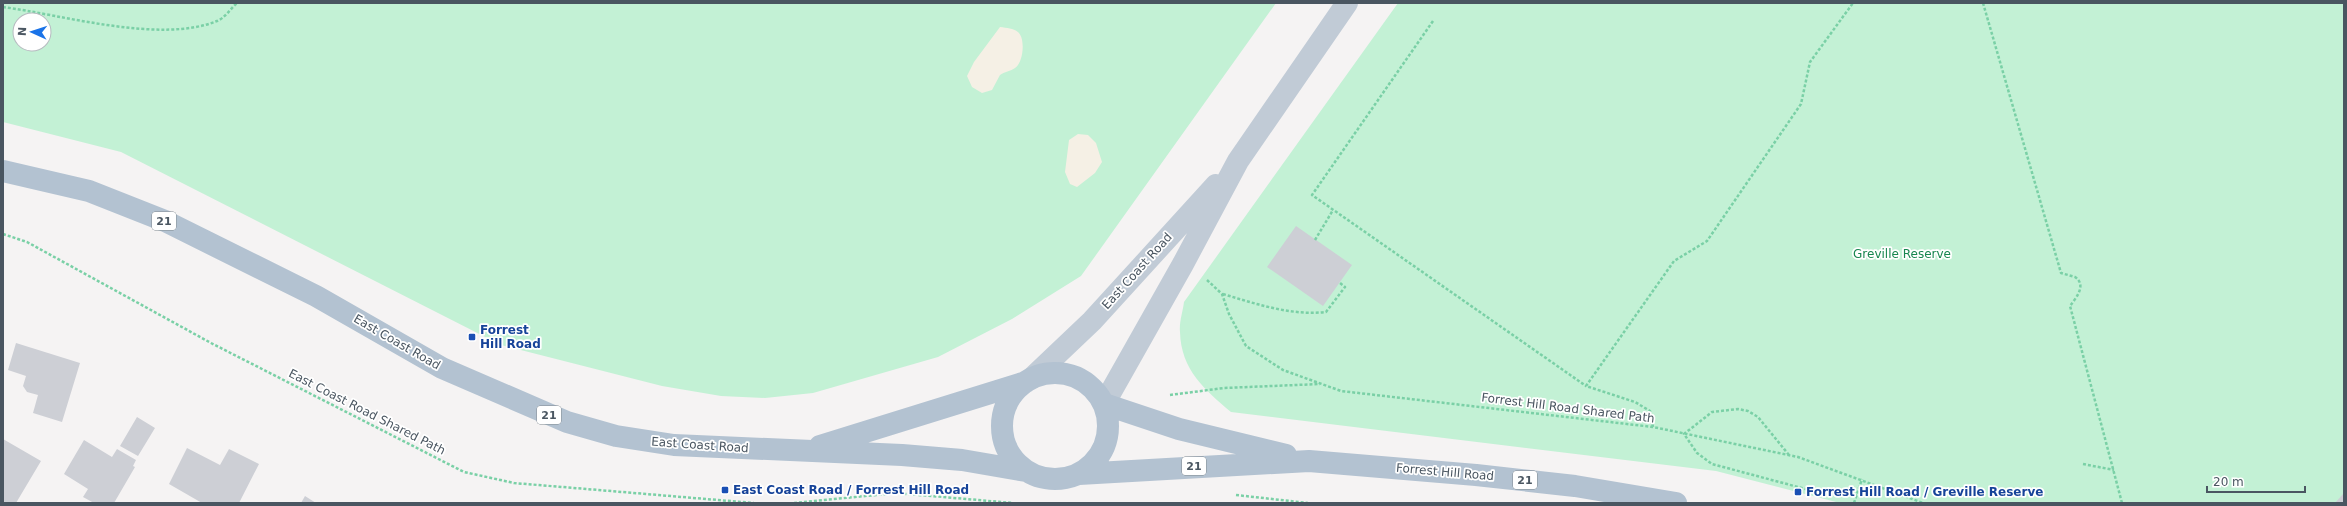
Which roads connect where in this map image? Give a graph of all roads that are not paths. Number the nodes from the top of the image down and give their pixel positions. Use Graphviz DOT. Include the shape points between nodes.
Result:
graph roads {
  1 [pos="1347,3"];
  2 [pos="1238,161"];
  3 [pos="3,171"];
  4 [pos="1030,380"];
  5 [pos="1104,404"];
  6 [pos="807,450"];
  7 [pos="1309,461"];
  8 [pos="1026,471"];
  9 [pos="1079,474"];
  10 [pos="1676,503"];
  1 -- 2 [label="main road, East Coast Road"];
  2 -- 4 [label="main road, East Coast Road" via="1092,321"];
  2 -- 5 [label="main road, East Coast Road"];
  3 -- 6 [label="main road, East Coast Road / 21" via="89,191 165,221 316,296 442,368 567,422 616,436 674,445"];
  4 -- 5 [label="main road, 21" via="1048,373 1080,379 1094,389"];
  4 -- 6 [label="main road, East Coast Road / 21"];
  4 -- 8 [label="main road, 21" via="1014,393 1006,408 1002,425 1005,443 1013,459"];
  5 -- 7 [label="main road, Forrest Hill Road / 21" via="1179,429"];
  5 -- 9 [label="main road, 21" via="1108,436 1102,452 1092,465"];
  6 -- 8 [label="main road, East Coast Road / 21" via="962,460"];
  7 -- 9 [label="main road, Forrest Hill Road / 21"];
  7 -- 10 [label="main road, Forrest Hill Road / 21" via="1567,485"];
  8 -- 9 [label="main road, 21" via="1052,480 1066,479"];
}
